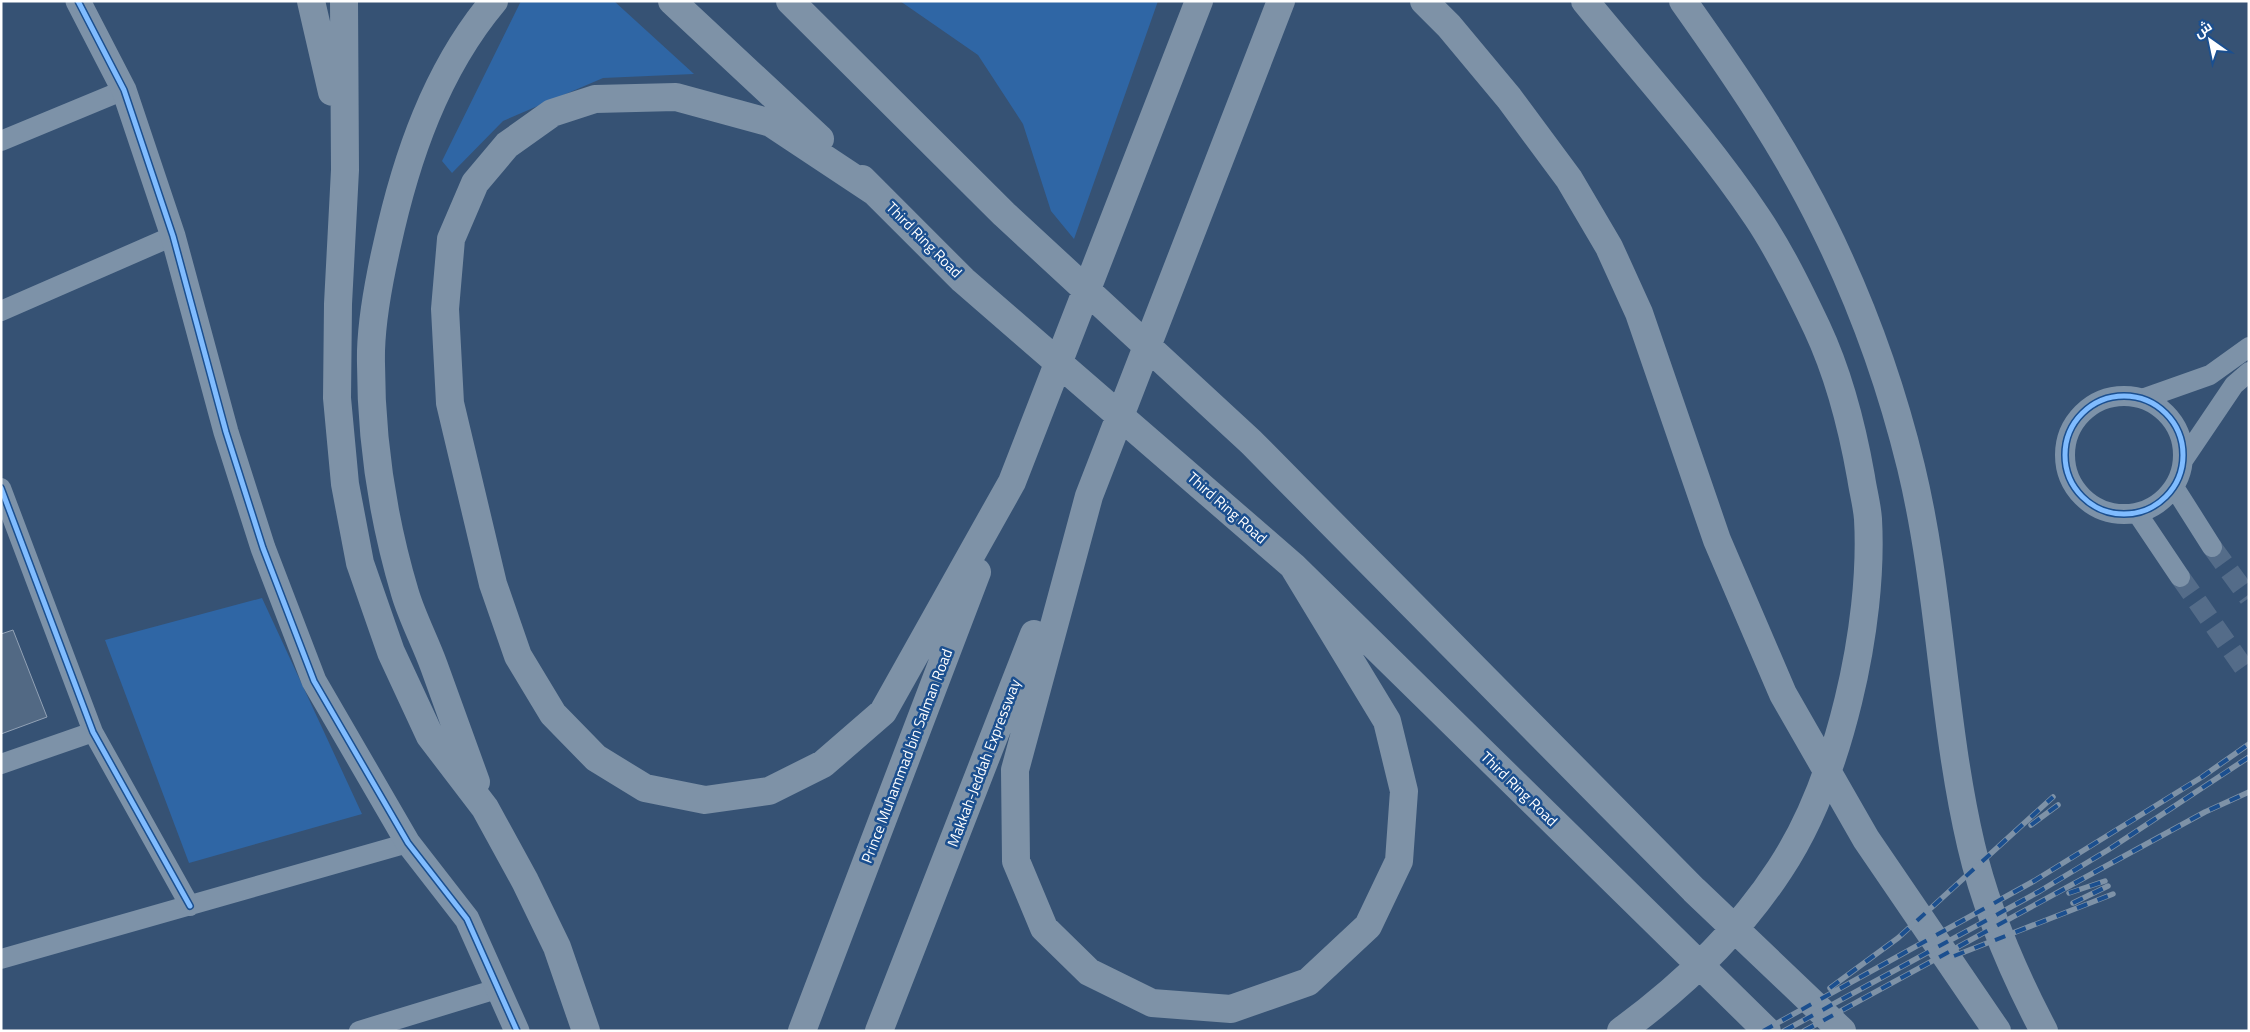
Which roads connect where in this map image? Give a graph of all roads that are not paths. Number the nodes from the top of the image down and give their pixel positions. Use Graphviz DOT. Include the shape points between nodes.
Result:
graph roads {
  1 [pos="78,1"];
  2 [pos="311,1"];
  3 [pos="344,1"];
  4 [pos="672,1"];
  5 [pos="790,1"];
  6 [pos="1199,1"];
  7 [pos="1281,1"];
  8 [pos="1424,1"];
  9 [pos="1585,1"];
  10 [pos="1683,1"];
  11 [pos="487,9"];
  12 [pos="124,90"];
  13 [pos="1,142"];
  14 [pos="345,170"];
  15 [pos="875,192"];
  16 [pos="173,236"];
  17 [pos="1,311"];
  18 [pos="2249,347"];
  19 [pos="2249,372"];
  20 [pos="2145,398"];
  21 [pos="2184,459"];
  22 [pos="1012,482"];
  23 [pos="1,488"];
  24 [pos="2174,488"];
  25 [pos="1089,496"];
  26 [pos="2138,513"];
  27 [pos="7,523"];
  28 [pos="2212,547"];
  29 [pos="1293,566"];
  30 [pos="2180,577"];
  31 [pos="93,732"];
  32 [pos="1,764"];
  33 [pos="485,808"];
  34 [pos="408,843"];
  35 [pos="190,906"];
  36 [pos="1,959"];
  37 [pos="500,988"];
  38 [pos="360,1031"];
  39 [pos="517,1031"];
  40 [pos="586,1031"];
  41 [pos="802,1031"];
  42 [pos="879,1031"];
  43 [pos="1621,1031"];
  44 [pos="1767,1031"];
  45 [pos="1842,1031"];
  46 [pos="1997,1031"];
  47 [pos="2044,1031"];
  1 -- 12 [label="street"];
  2 -- 14 [label="highway" via="328,69"];
  3 -- 14 [label="highway"];
  4 -- 15 [label="highway, Third Ring Road"];
  5 -- 45 [label="highway" via="1004,214 1251,442 1694,890"];
  6 -- 22 [label="highway"];
  7 -- 25 [label="highway"];
  8 -- 46 [label="highway" via="1509,98 1570,179 1609,247 1639,313 1717,540 1783,694 1866,839"];
  9 -- 43 [label="highway" via="1745,201 1787,269 1818,329 1838,383 1857,455 1868,517 1867,568 1856,659 1843,721 1807,820 1782,867 1754,906 1675,988"];
  10 -- 47 [label="highway" via="1731,69 1824,226 1853,291 1882,372 1911,467 1971,845 1986,899 2006,951"];
  11 -- 33 [label="highway" via="451,63 417,137 395,207 379,280 371,350 378,465 405,594 434,664"];
  12 -- 13 [label="street"];
  12 -- 16 [label="street"];
  14 -- 33 [label="highway" via="337,398 345,484 360,563 391,652 430,736"];
  15 -- 22 [label="highway" via="771,123 676,97 595,99 552,113 507,145 475,183 451,239 445,309 450,403 493,584 518,656 553,714 596,758 645,788 705,800 769,791 823,764 883,712"];
  15 -- 29 [label="highway, Third Ring Road" via="963,280"];
  16 -- 17 [label="street"];
  16 -- 34 [label="street" via="229,441 263,548 307,663 314,681"];
  18 -- 20 [label="street" via="2210,376"];
  19 -- 21 [label="street" via="2234,385"];
  20 -- 21 [label="street" via="2174,422 2182,440"];
  20 -- 26 [label="street" via="2125,395 2105,398 2087,407 2073,422 2064,461 2070,480 2081,497 2098,508 2117,514"];
  21 -- 24 [label="street"];
  22 -- 41 [label="highway, Prince Muhammad bin Salman Road"];
  23 -- 27 [label="street"];
  24 -- 26 [label="street" via="2152,508"];
  24 -- 28 [label="street"];
  25 -- 29 [label="highway" via="1015,770 1016,861 1044,928 1089,972 1152,1003 1231,1009 1308,982 1368,926 1400,861 1404,791 1386,721"];
  25 -- 42 [label="highway, Makkah-Jeddah Expressway"];
  26 -- 30 [label="street"];
  27 -- 31 [label="street"];
  29 -- 44 [label="highway, Third Ring Road"];
  31 -- 32 [label="street"];
  31 -- 35 [label="street"];
  33 -- 40 [label="highway" via="557,947"];
  34 -- 35 [label="street"];
  34 -- 37 [label="street" via="467,919"];
  35 -- 36 [label="street"];
  37 -- 38 [label="street"];
  37 -- 39 [label="street"];
}
